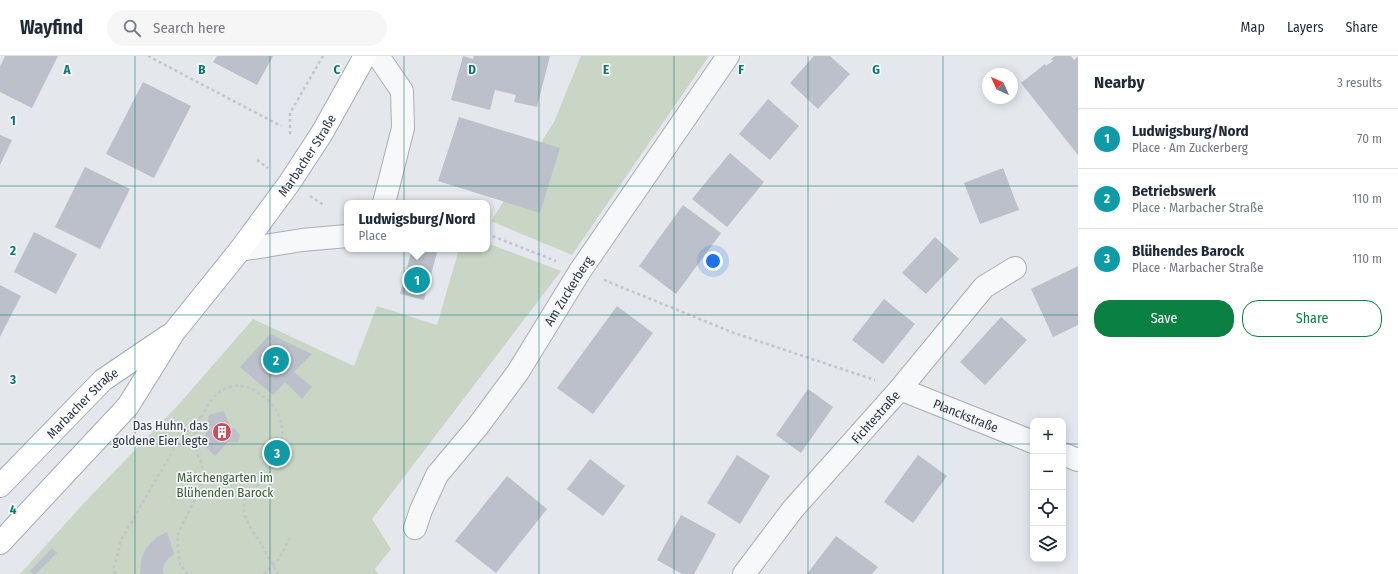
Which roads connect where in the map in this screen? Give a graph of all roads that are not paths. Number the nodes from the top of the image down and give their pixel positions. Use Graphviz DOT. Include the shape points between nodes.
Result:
graph roads {
  1 [pos="365,56"];
  2 [pos="378,56"];
  3 [pos="728,56"];
  4 [pos="385,200"];
  5 [pos="344,236"];
  6 [pos="240,250"];
  7 [pos="1015,268"];
  8 [pos="174,332"];
  9 [pos="900,389"];
  10 [pos="1030,441"];
  11 [pos="1066,455"];
  12 [pos="1078,460"];
  13 [pos="0,486"];
  14 [pos="415,528"];
  15 [pos="0,543"];
  16 [pos="744,574"];
  1 -- 6 [label="main road, Marbacher Straße" via="290,182"];
  2 -- 4 [label="street" via="402,91 403,128"];
  3 -- 14 [label="street, Am Zuckerberg" via="580,271 518,372 437,475"];
  5 -- 6 [label="street"];
  6 -- 8 [label="main road, Marbacher Straße"];
  7 -- 9 [label="street, Fichtestraße" via="984,287"];
  8 -- 13 [label="main road, Marbacher Straße" via="103,380"];
  8 -- 15 [label="main road, Marbacher Straße" via="128,406"];
  9 -- 10 [label="street, Planckstraße"];
  9 -- 16 [label="street, Fichtestraße" via="793,509"];
  11 -- 12 [label="street"];
}
